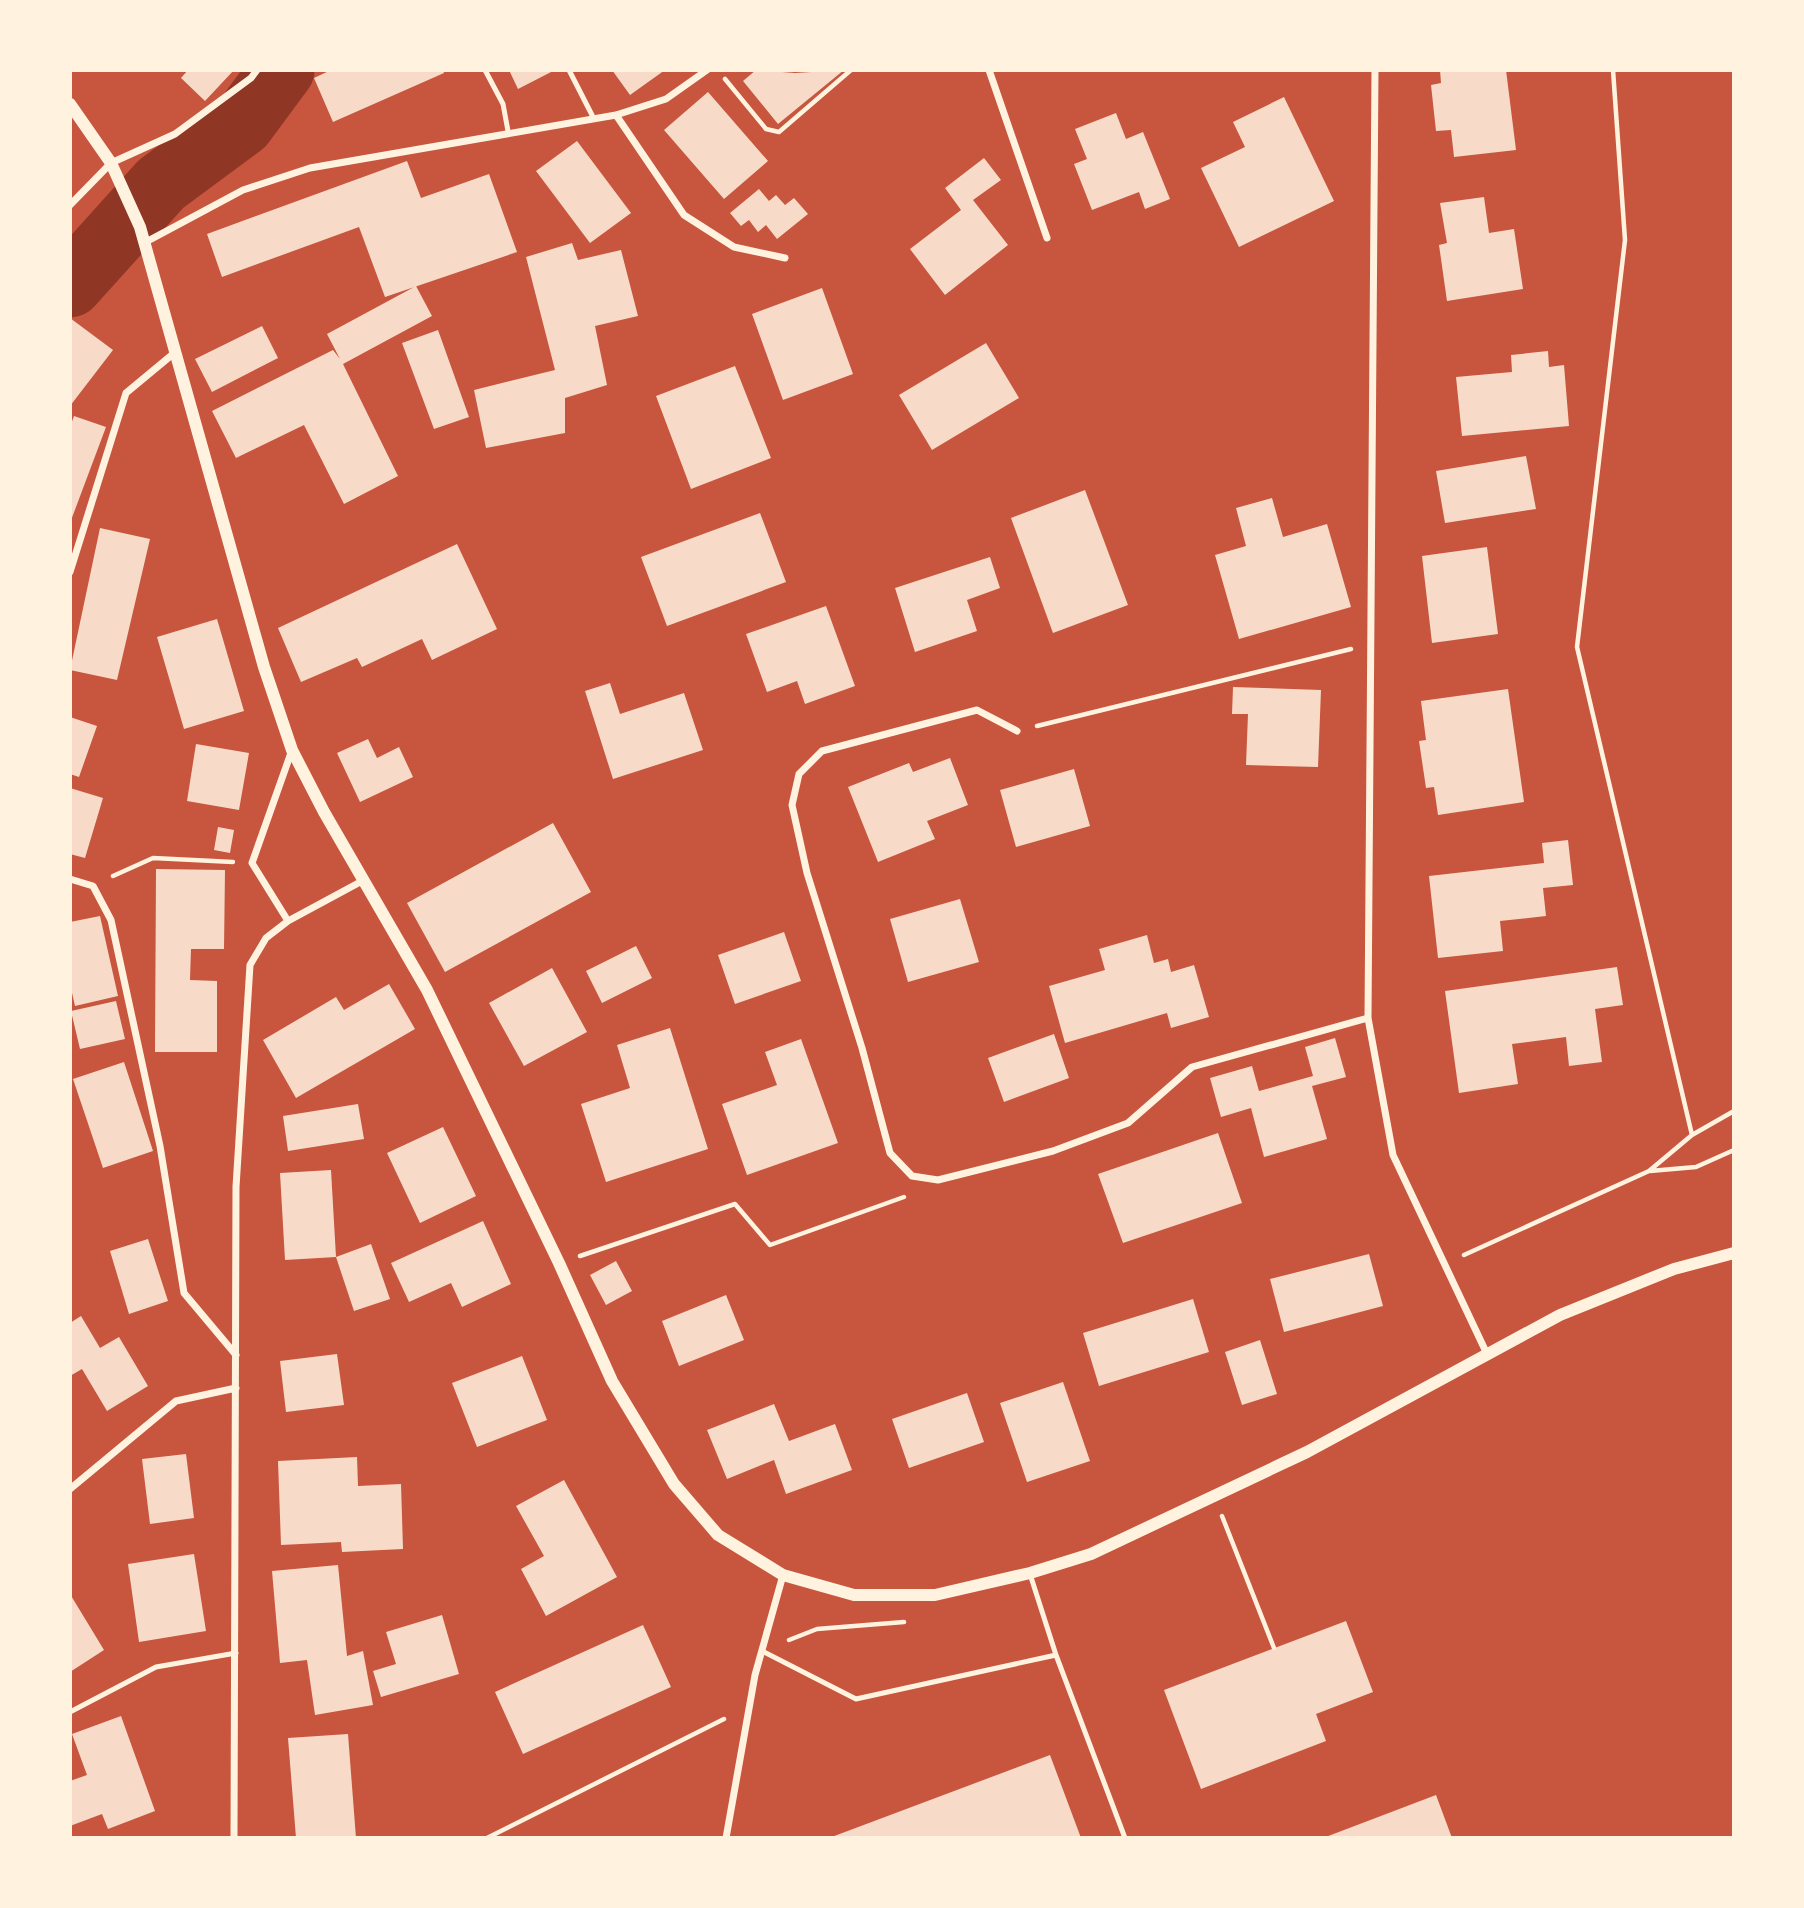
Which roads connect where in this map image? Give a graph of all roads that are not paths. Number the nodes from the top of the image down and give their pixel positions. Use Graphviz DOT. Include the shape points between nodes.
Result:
graph roads {
  1 [pos="257,70"];
  2 [pos="485,70"];
  3 [pos="569,70"];
  4 [pos="708,70"];
  5 [pos="989,70"];
  6 [pos="1375,70"];
  7 [pos="70,104"];
  8 [pos="616,115"];
  9 [pos="593,117"];
  10 [pos="508,131"];
  11 [pos="111,163"];
  12 [pos="70,205"];
  13 [pos="1047,238"];
  14 [pos="144,243"];
  15 [pos="785,258"];
  16 [pos="173,354"];
  17 [pos="70,572"];
  18 [pos="1017,731"];
  19 [pos="292,750"];
  20 [pos="70,879"];
  21 [pos="365,880"];
  22 [pos="288,921"];
  23 [pos="1368,1018"];
  24 [pos="1734,1253"];
  25 [pos="1487,1354"];
  26 [pos="236,1355"];
  27 [pos="236,1388"];
  28 [pos="70,1489"];
  29 [pos="1030,1573"];
  30 [pos="783,1574"];
  31 [pos="762,1651"];
  32 [pos="236,1653"];
  33 [pos="1056,1656"];
  34 [pos="70,1712"];
  35 [pos="234,1838"];
  36 [pos="726,1838"];
  37 [pos="1125,1838"];
  1 -- 11 [label="street" via="175,134"];
  2 -- 10 [label="lane" via="503,104"];
  3 -- 9 [label="lane"];
  4 -- 8 [label="street" via="666,99"];
  5 -- 13 [label="street"];
  6 -- 23 [label="street"];
  7 -- 11 [label="street"];
  8 -- 9 [label="street"];
  8 -- 15 [label="street" via="684,215 734,247"];
  9 -- 10 [label="street"];
  10 -- 14 [label="street" via="310,168 243,190"];
  11 -- 12 [label="street"];
  11 -- 14 [label="street"];
  14 -- 16 [label="street"];
  16 -- 17 [label="street" via="126,393"];
  16 -- 19 [label="street"];
  18 -- 23 [label="street" via="976,710 822,751 799,774 792,805 807,873 890,1153 912,1176 938,1180 1053,1150 1128,1123 1192,1067"];
  19 -- 21 [label="street"];
  19 -- 22 [label="street" via="252,863"];
  20 -- 26 [label="street" via="93,886 111,920 160,1146 184,1293"];
  21 -- 22 [label="street"];
  21 -- 30 [label="street" via="427,990 612,1381 674,1484 718,1535"];
  22 -- 26 [label="street" via="266,938 250,965 236,1187"];
  23 -- 25 [label="street" via="1393,1155"];
  24 -- 25 [label="street" via="1674,1269 1560,1315"];
  25 -- 29 [label="street" via="1307,1452 1091,1553"];
  26 -- 27 [label="street"];
  27 -- 28 [label="street" via="176,1401"];
  27 -- 32 [label="street"];
  29 -- 30 [label="street" via="935,1595 854,1594"];
  29 -- 33 [label="lane"];
  30 -- 31 [label="street"];
  31 -- 33 [label="lane" via="856,1699"];
  31 -- 36 [label="street"];
  32 -- 34 [label="lane" via="156,1667"];
  32 -- 35 [label="street"];
  33 -- 37 [label="lane"];
}
